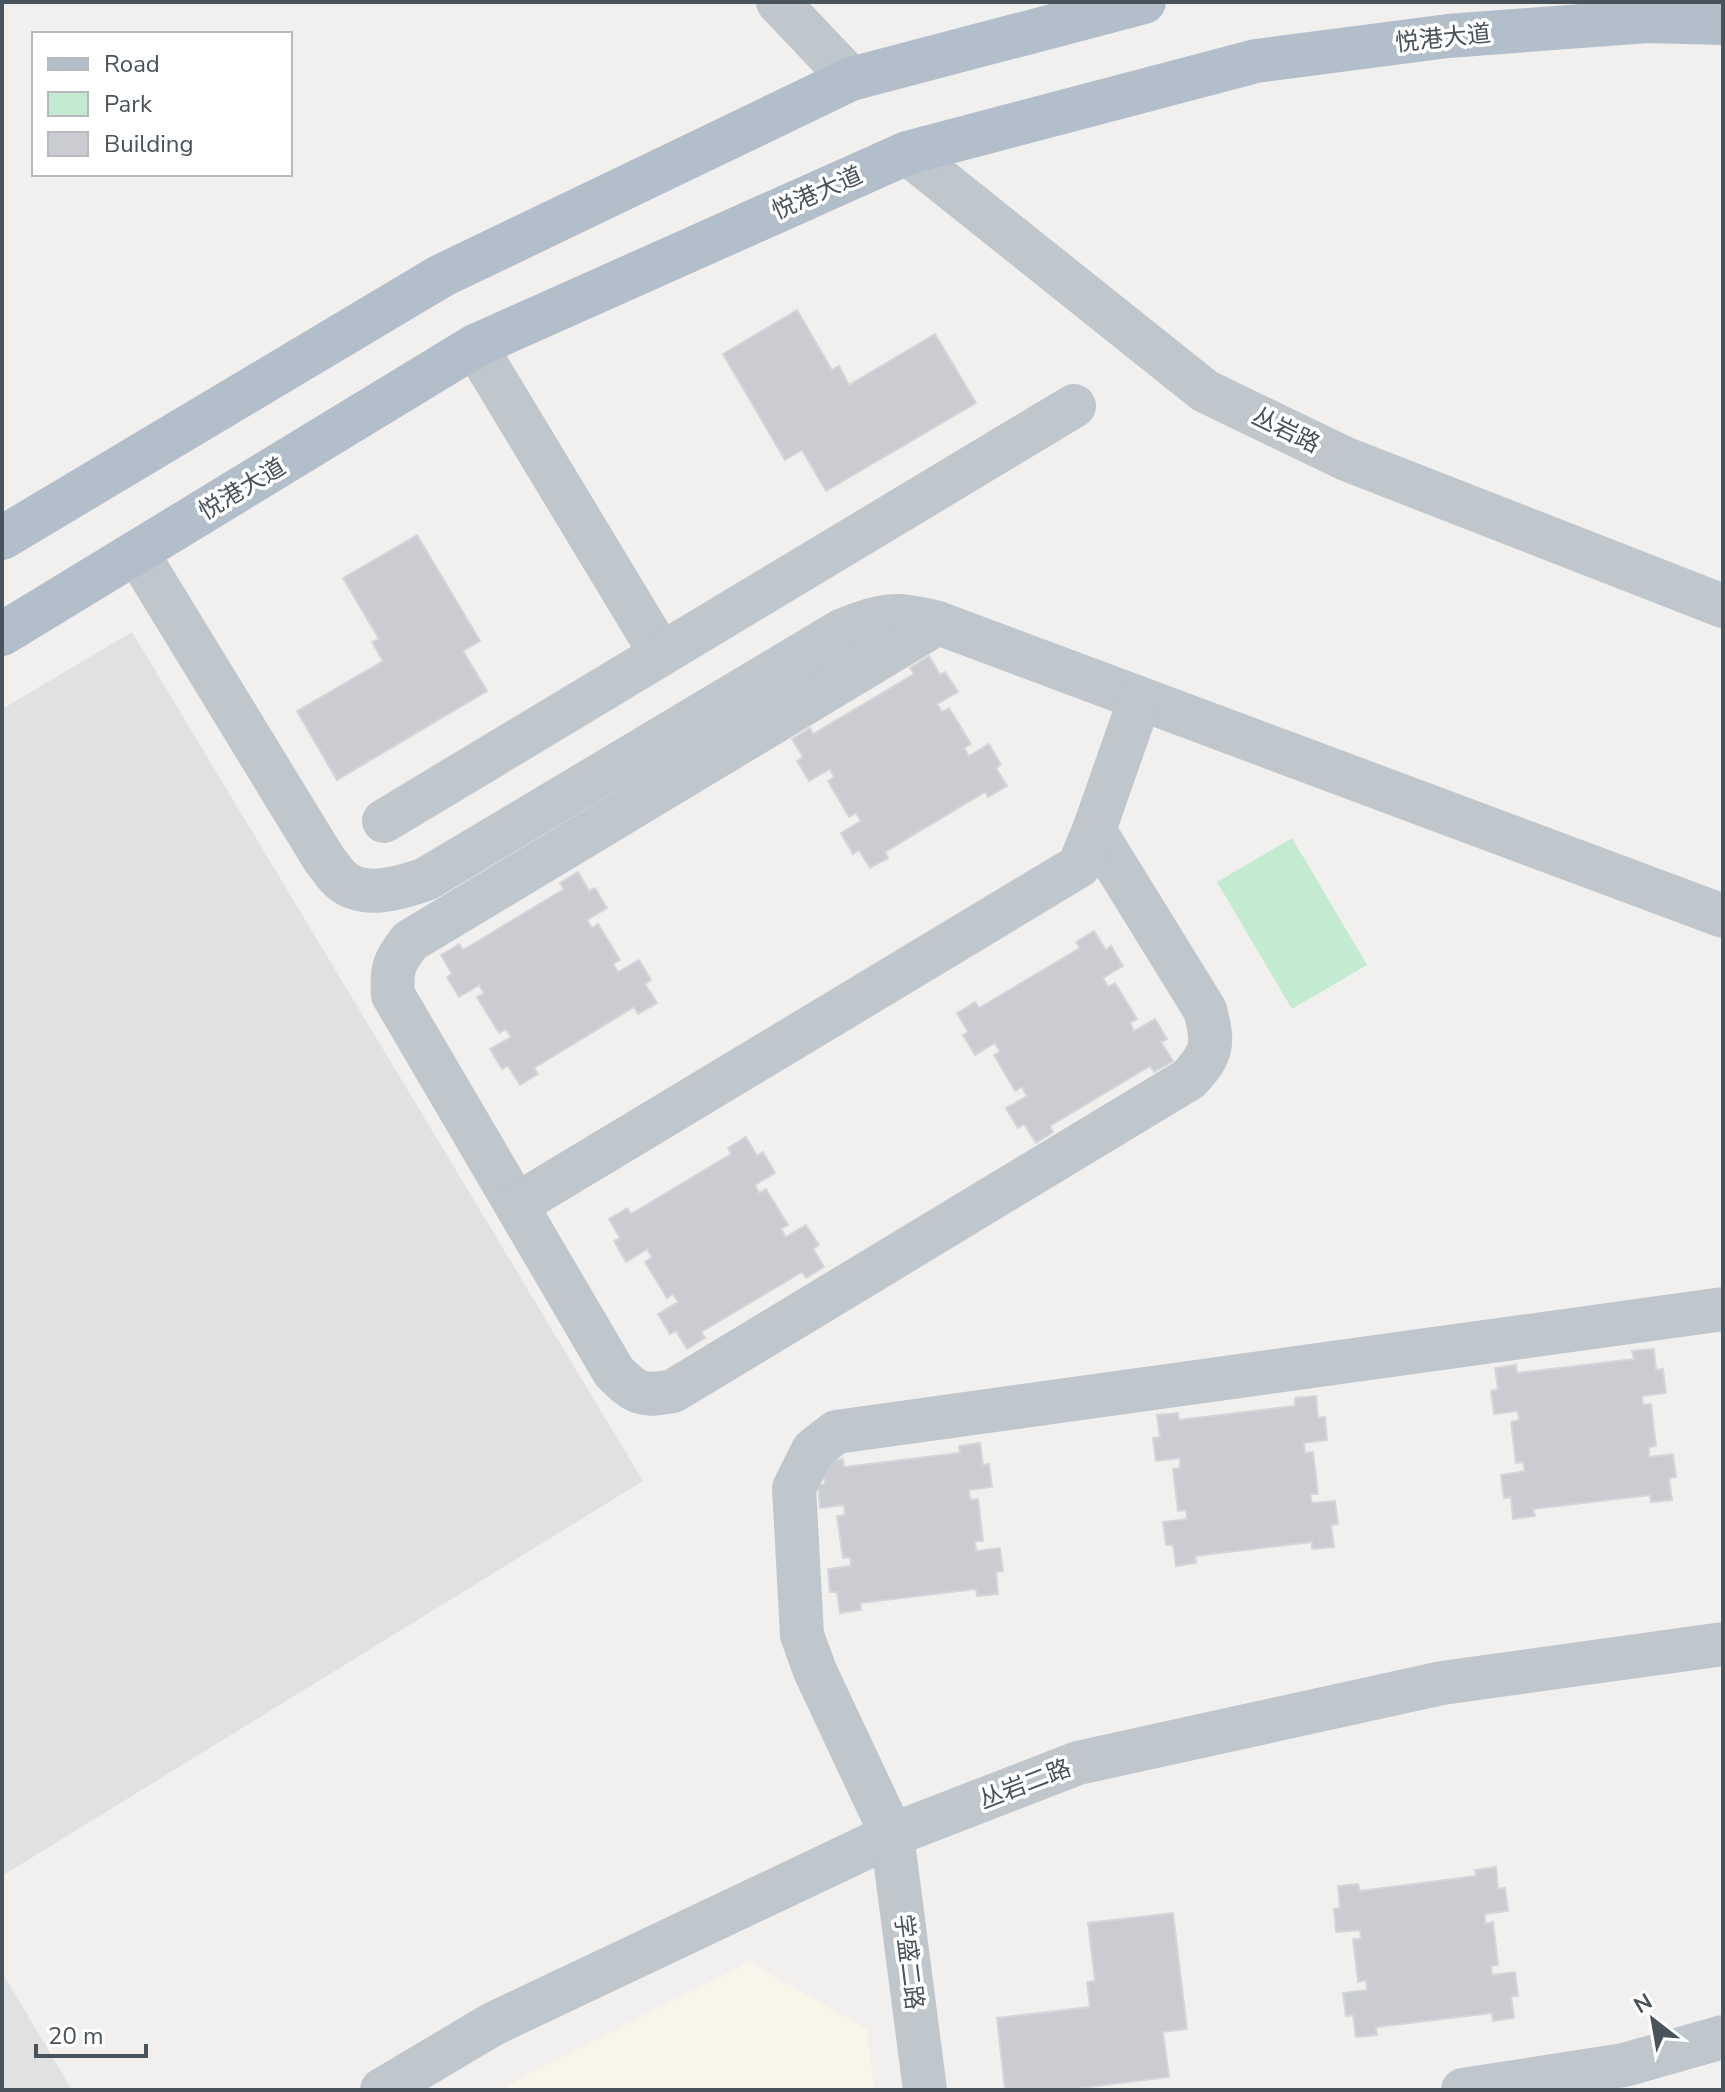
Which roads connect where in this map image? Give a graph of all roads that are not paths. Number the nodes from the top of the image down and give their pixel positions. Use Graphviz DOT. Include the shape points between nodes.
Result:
graph roads {
  1 [pos="778,2"];
  2 [pos="1144,2"];
  3 [pos="1723,23"];
  4 [pos="851,79"];
  5 [pos="907,153"];
  6 [pos="475,346"];
  7 [pos="1074,406"];
  8 [pos="2,538"];
  9 [pos="137,553"];
  10 [pos="1723,606"];
  11 [pos="938,623"];
  12 [pos="2,634"];
  13 [pos="661,654"];
  14 [pos="1140,699"];
  15 [pos="384,821"];
  16 [pos="1096,853"];
  17 [pos="1723,916"];
  18 [pos="516,1205"];
  19 [pos="1723,1309"];
  20 [pos="1723,1644"];
  21 [pos="892,1835"];
  22 [pos="1723,2037"];
  23 [pos="382,2090"];
  24 [pos="925,2090"];
  25 [pos="1463,2090"];
  1 -- 4 [label="street"];
  2 -- 4 [label="main road"];
  3 -- 5 [label="main road, 悦港大道" via="1647,21 1448,36 1256,61"];
  4 -- 8 [label="main road" via="441,276"];
  5 -- 6 [label="main road, 悦港大道"];
  5 -- 10 [label="street, 丛岩路" via="1205,391 1346,459"];
  6 -- 9 [label="main road, 悦港大道"];
  6 -- 13 [label="street"];
  7 -- 13 [label="street"];
  9 -- 11 [label="street" via="324,859 342,881 366,890 395,889 426,879 843,630 877,617 907,615"];
  9 -- 12 [label="main road, 悦港大道"];
  11 -- 14 [label="street"];
  11 -- 18 [label="street" via="410,941 398,956 391,973 393,995"];
  13 -- 15 [label="street"];
  14 -- 16 [label="street"];
  14 -- 17 [label="street"];
  16 -- 18 [label="street"];
  16 -- 18 [label="street" via="1205,1010 1212,1036 1205,1062 1189,1079 673,1391 651,1395 631,1389 614,1372"];
  19 -- 21 [label="street, 学盛二路" via="836,1432 813,1450 794,1488 802,1635"];
  20 -- 21 [label="street, 丛岩二路" via="1442,1683 1078,1763"];
  21 -- 23 [label="street, 丛岩二路" via="493,2024"];
  21 -- 24 [label="street, 学盛二路"];
  22 -- 25 [label="street" via="1624,2065"];
}
